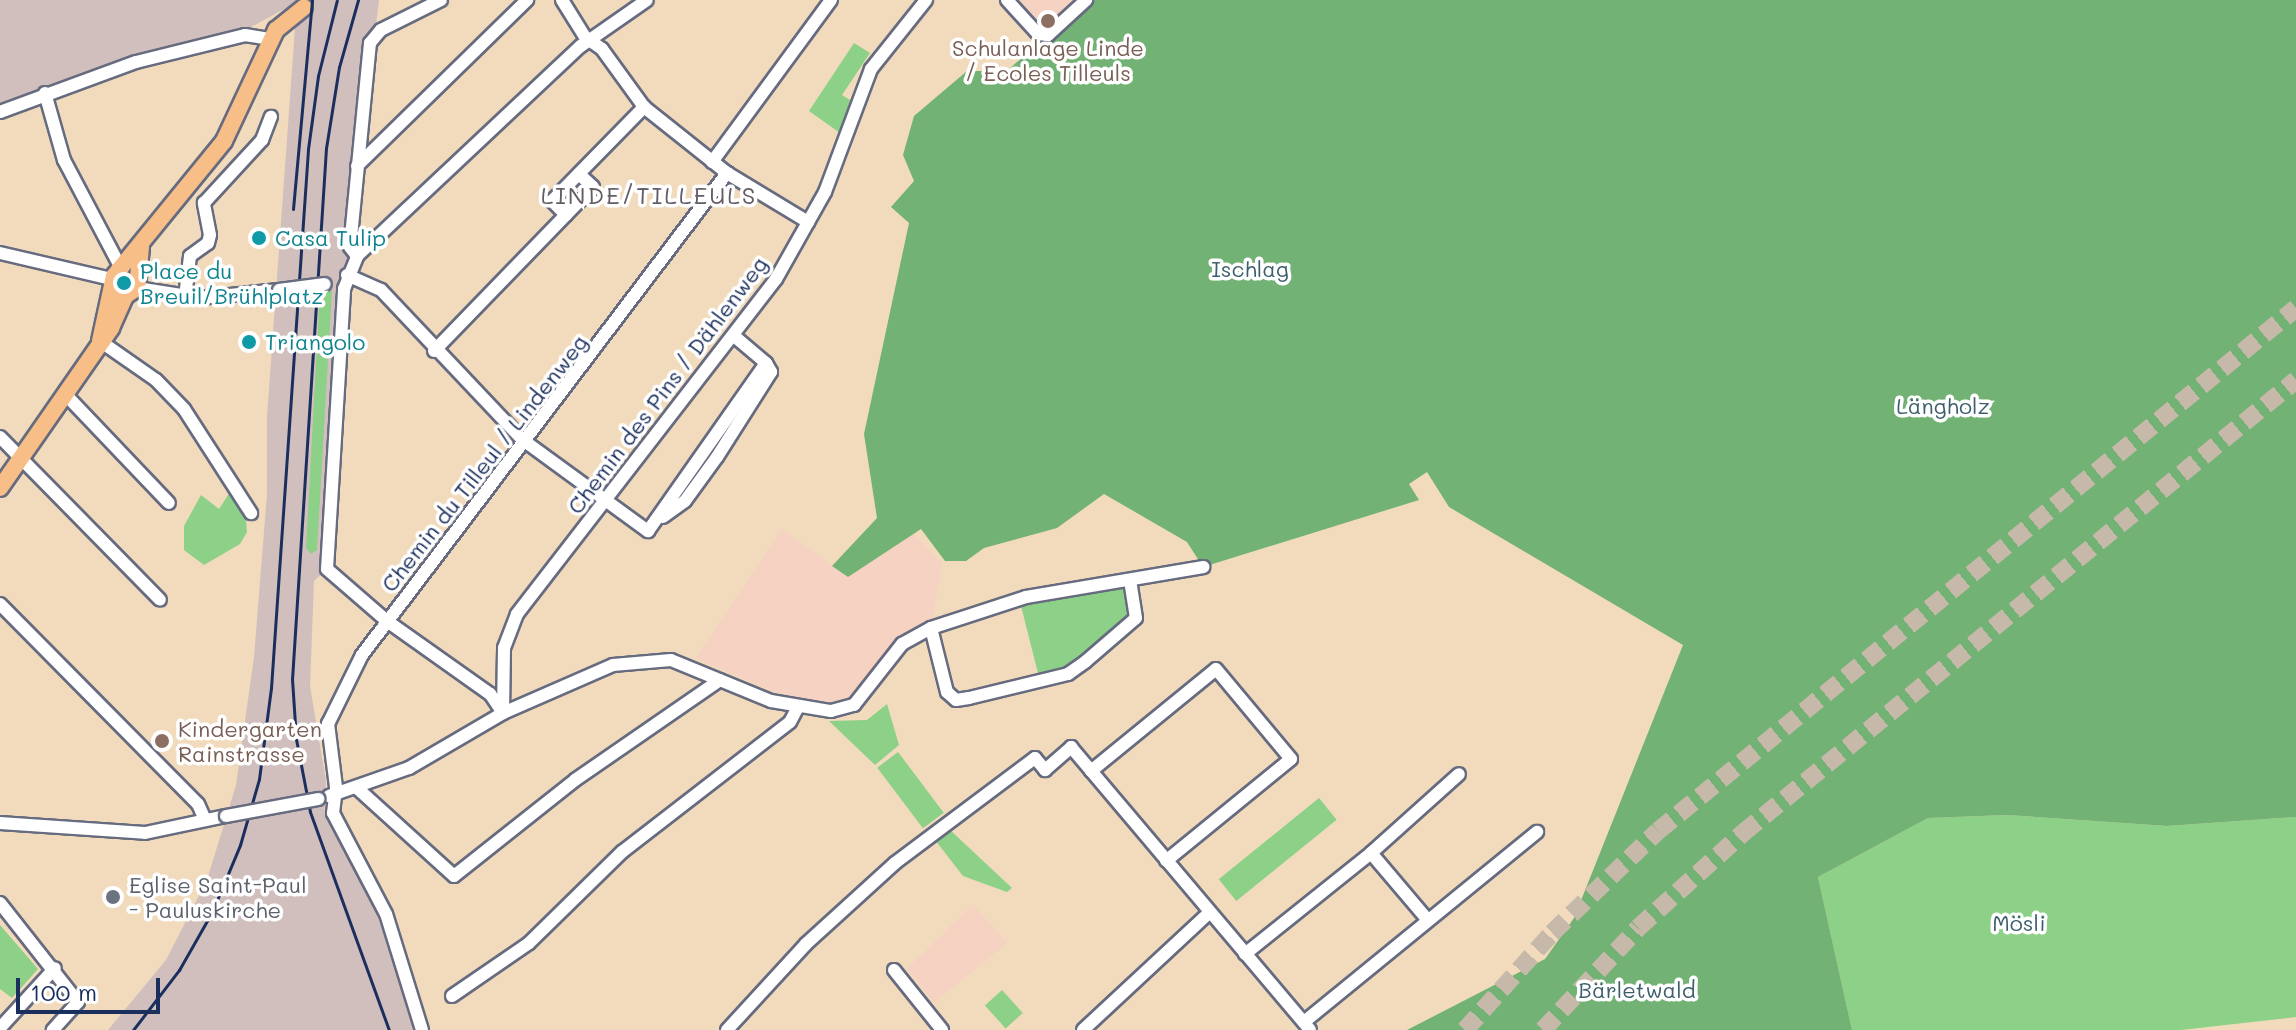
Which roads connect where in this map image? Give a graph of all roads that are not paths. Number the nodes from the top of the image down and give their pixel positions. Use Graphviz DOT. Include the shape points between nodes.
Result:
graph roads {
  1 [pos="441,0"];
  2 [pos="527,0"];
  3 [pos="562,0"];
  4 [pos="647,0"];
  5 [pos="831,0"];
  6 [pos="926,0"];
  7 [pos="1007,0"];
  8 [pos="1086,0"];
  9 [pos="304,7"];
  10 [pos="271,39"];
  11 [pos="590,43"];
  12 [pos="45,93"];
  13 [pos="644,107"];
  14 [pos="0,112"];
  15 [pos="271,117"];
  16 [pos="712,162"];
  17 [pos="357,166"];
  18 [pos="727,173"];
  19 [pos="579,174"];
  20 [pos="566,215"];
  21 [pos="808,222"];
  22 [pos="0,253"];
  23 [pos="357,256"];
  24 [pos="347,275"];
  25 [pos="124,284"];
  26 [pos="185,297"];
  27 [pos="734,336"];
  28 [pos="100,341"];
  29 [pos="434,351"];
  30 [pos="66,395"];
  31 [pos="0,437"];
  32 [pos="523,440"];
  33 [pos="22,457"];
  34 [pos="0,488"];
  35 [pos="605,499"];
  36 [pos="169,503"];
  37 [pos="251,513"];
  38 [pos="1203,567"];
  39 [pos="1130,580"];
  40 [pos="160,600"];
  41 [pos="0,604"];
  42 [pos="387,621"];
  43 [pos="931,628"];
  44 [pos="720,680"];
  45 [pos="798,707"];
  46 [pos="503,713"];
  47 [pos="1091,771"];
  48 [pos="1459,774"];
  49 [pos="357,788"];
  50 [pos="325,797"];
  51 [pos="205,820"];
  52 [pos="0,823"];
  53 [pos="1537,832"];
  54 [pos="0,833"];
  55 [pos="1371,853"];
  56 [pos="1166,861"];
  57 [pos="0,903"];
  58 [pos="1209,913"];
  59 [pos="1427,919"];
  60 [pos="1245,954"];
  61 [pos="55,968"];
  62 [pos="894,970"];
  63 [pos="452,996"];
  64 [pos="1307,1026"];
  65 [pos="0,1028"];
  66 [pos="53,1030"];
  67 [pos="422,1030"];
  68 [pos="727,1030"];
  69 [pos="942,1030"];
  70 [pos="1083,1030"];
  1 -- 17 [label="street" via="372,38"];
  2 -- 17 [label="street"];
  3 -- 11 [label="street"];
  4 -- 11 [label="street"];
  5 -- 16 [label="street"];
  6 -- 21 [label="street, Chemin des Pins / Dählenweg" via="871,69 834,171"];
  7 -- 8 [label="street" via="1038,34 1048,35"];
  9 -- 10 [label="main road"];
  10 -- 12 [label="street" via="245,35 109,69"];
  10 -- 25 [label="main road" via="235,124 142,246"];
  11 -- 13 [label="street" via="602,49"];
  11 -- 23 [label="street" via="558,66"];
  12 -- 14 [label="street"];
  12 -- 25 [label="street" via="64,160"];
  13 -- 16 [label="street"];
  13 -- 19 [label="street"];
  15 -- 26 [label="street" via="262,140 204,203 210,235 208,243 190,256"];
  16 -- 18 [label="street"];
  17 -- 23 [label="street" via="350,247"];
  18 -- 21 [label="street"];
  18 -- 32 [label="street, Chemin du Tilleul / Lindenweg" via="592,357"];
  19 -- 20 [label="street" via="552,201"];
  19 -- 20 [label="street" via="593,187"];
  20 -- 29 [label="street"];
  21 -- 27 [label="street, Chemin des Pins / Dählenweg" via="776,279"];
  22 -- 25 [label="street"];
  23 -- 24 [label="street"];
  24 -- 26 [label="street, bridge" via="325,284"];
  24 -- 29 [label="street" via="375,285"];
  24 -- 42 [label="street" via="328,564"];
  25 -- 26 [label="street"];
  25 -- 28 [label="main road"];
  27 -- 35 [label="street, Chemin des Pins / Dählenweg"];
  27 -- 35 [label="street" via="766,363 648,531"];
  28 -- 30 [label="main road"];
  28 -- 37 [label="street" via="156,380 184,409"];
  29 -- 32 [label="street"];
  30 -- 33 [label="main road"];
  30 -- 36 [label="street"];
  31 -- 33 [label="street"];
  32 -- 35 [label="street"];
  32 -- 42 [label="street, Chemin du Tilleul / Lindenweg"];
  33 -- 34 [label="main road"];
  33 -- 40 [label="street"];
  35 -- 46 [label="street, Chemin des Pins / Dählenweg" via="507,635"];
  38 -- 39 [label="street"];
  39 -- 43 [label="street" via="1026,597"];
  39 -- 43 [label="street" via="1136,618 1085,662 1068,674 969,698 956,700 947,692"];
  41 -- 51 [label="street" via="198,804"];
  42 -- 46 [label="street" via="490,694"];
  42 -- 50 [label="street, Chemin du Tilleul / Lindenweg" via="350,672 328,724 336,787"];
  43 -- 45 [label="street" via="902,644 854,705"];
  44 -- 45 [label="street"];
  44 -- 46 [label="street" via="671,660 644,659 589,673"];
  44 -- 49 [label="street" via="575,780 454,876"];
  45 -- 63 [label="street" via="790,722 622,852 529,943"];
  46 -- 49 [label="street" via="409,768"];
  47 -- 56 [label="street"];
  47 -- 56 [label="street" via="1216,669 1291,759"];
  47 -- 68 [label="street" via="1071,747 1045,770 1035,758 897,861 806,944"];
  48 -- 55 [label="street"];
  49 -- 50 [label="street"];
  50 -- 51 [label="street, bridge"];
  50 -- 67 [label="street, Chemin du Tilleul / Lindenweg" via="396,939"];
  51 -- 52 [label="street" via="145,833"];
  52 -- 54 [label="street"];
  53 -- 59 [label="street"];
  55 -- 59 [label="street"];
  55 -- 60 [label="street"];
  56 -- 58 [label="street"];
  57 -- 61 [label="street"];
  58 -- 60 [label="street"];
  58 -- 70 [label="street"];
  59 -- 64 [label="street"];
  60 -- 64 [label="street"];
  61 -- 65 [label="street"];
  61 -- 66 [label="street" via="78,1002"];
  62 -- 69 [label="street"];
}
